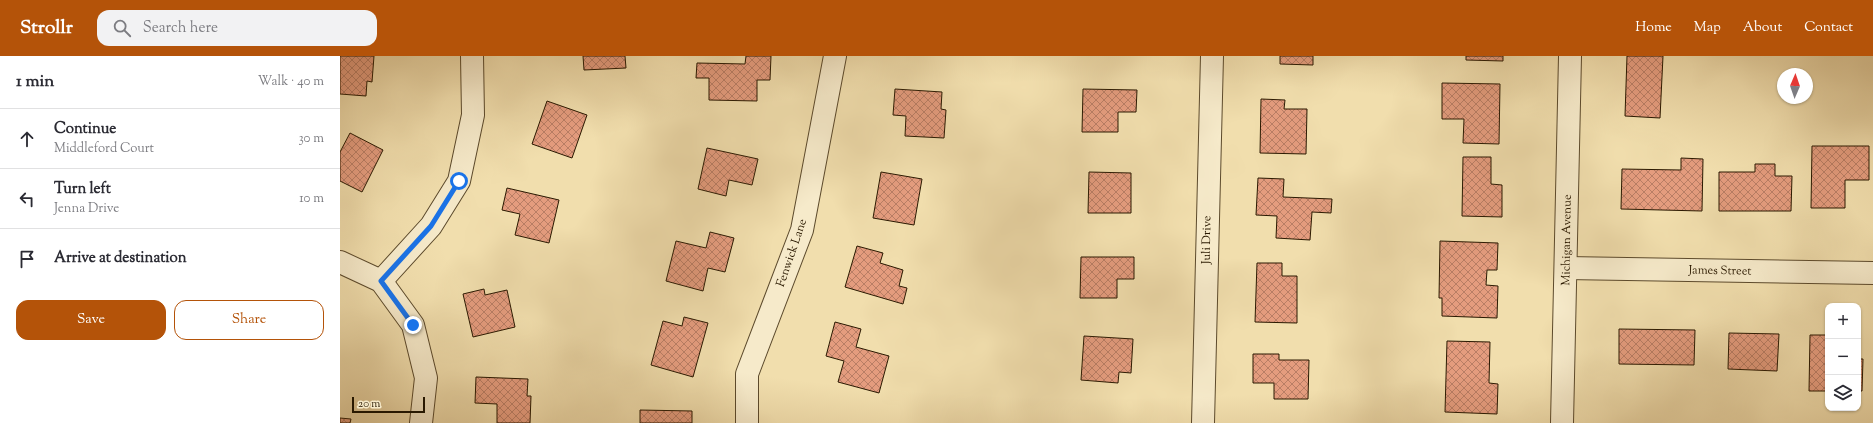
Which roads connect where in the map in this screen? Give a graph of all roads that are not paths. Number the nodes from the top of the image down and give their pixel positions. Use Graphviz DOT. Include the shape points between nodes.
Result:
graph roads {
  1 [pos="472,56"];
  2 [pos="835,56"];
  3 [pos="1212,56"];
  4 [pos="1570,56"];
  5 [pos="340,262"];
  6 [pos="1566,268"];
  7 [pos="1873,274"];
  8 [pos="381,281"];
  9 [pos="421,423"];
  10 [pos="747,423"];
  11 [pos="1203,423"];
  12 [pos="1562,423"];
  1 -- 8 [label="street" via="473,115 459,181 431,226"];
  2 -- 10 [label="street, Fenwick Lane" via="802,230 747,374"];
  3 -- 11 [label="street, Juli Drive"];
  4 -- 6 [label="street, Michigan Avenue"];
  5 -- 8 [label="street"];
  6 -- 7 [label="street, James Street"];
  6 -- 12 [label="street, Michigan Avenue"];
  8 -- 9 [label="street" via="413,325 426,378"];
}
